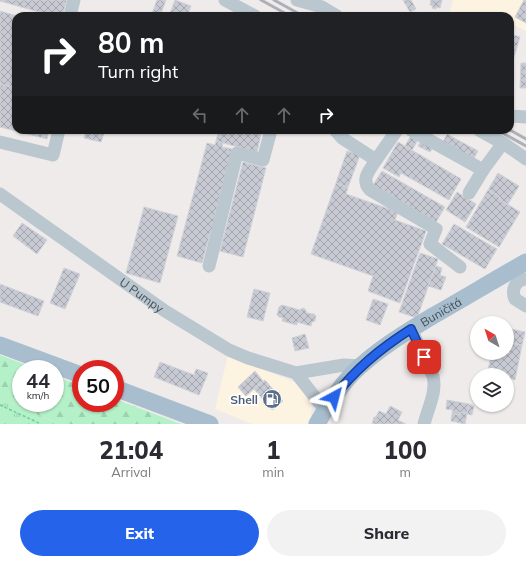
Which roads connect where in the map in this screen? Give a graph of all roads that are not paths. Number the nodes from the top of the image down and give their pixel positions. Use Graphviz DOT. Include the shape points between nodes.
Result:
graph roads {
  1 [pos="74,0"];
  2 [pos="225,0"];
  3 [pos="297,0"];
  4 [pos="71,12"];
  5 [pos="248,12"];
  6 [pos="330,12"];
  7 [pos="514,116"];
  8 [pos="526,117"];
  9 [pos="58,134"];
  10 [pos="269,134"];
  11 [pos="338,134"];
  12 [pos="394,134"];
  13 [pos="418,134"];
  14 [pos="486,134"];
  15 [pos="0,142"];
  16 [pos="503,143"];
  17 [pos="376,160"];
  18 [pos="526,160"];
  19 [pos="483,170"];
  20 [pos="469,193"];
  21 [pos="0,194"];
  22 [pos="526,262"];
  23 [pos="209,266"];
  24 [pos="460,267"];
  25 [pos="526,279"];
  26 [pos="526,306"];
  27 [pos="411,329"];
  28 [pos="0,345"];
  29 [pos="360,366"];
  30 [pos="72,372"];
  31 [pos="296,373"];
  32 [pos="124,391"];
  33 [pos="321,417"];
  34 [pos="210,424"];
  35 [pos="424,424"];
  1 -- 4 [label="street"];
  2 -- 5 [label="street"];
  3 -- 6 [label="street"];
  7 -- 8 [label="street"];
  9 -- 15 [label="street" via="53,155"];
  10 -- 23 [label="street" via="262,160 237,153"];
  11 -- 17 [label="street"];
  12 -- 17 [label="street"];
  13 -- 19 [label="street"];
  14 -- 16 [label="street"];
  16 -- 18 [label="street"];
  16 -- 19 [label="street"];
  17 -- 24 [label="street" via="365,178 366,185 370,190 436,229 430,244"];
  19 -- 20 [label="street"];
  21 -- 31 [label="street, U Pumpy" via="165,311 229,350"];
  22 -- 27 [label="main road, Buničitá"];
  25 -- 26 [label="street" via="517,282 513,292 515,299"];
  27 -- 29 [label="main road, Buničitá"];
  27 -- 35 [label="street" via="435,383"];
  28 -- 30 [label="main road"];
  29 -- 31 [label="street, U Pumpy" via="344,365"];
  29 -- 33 [label="main road, Buničitá" via="344,383"];
  31 -- 33 [label="street"];
  32 -- 34 [label="main road"];
}
